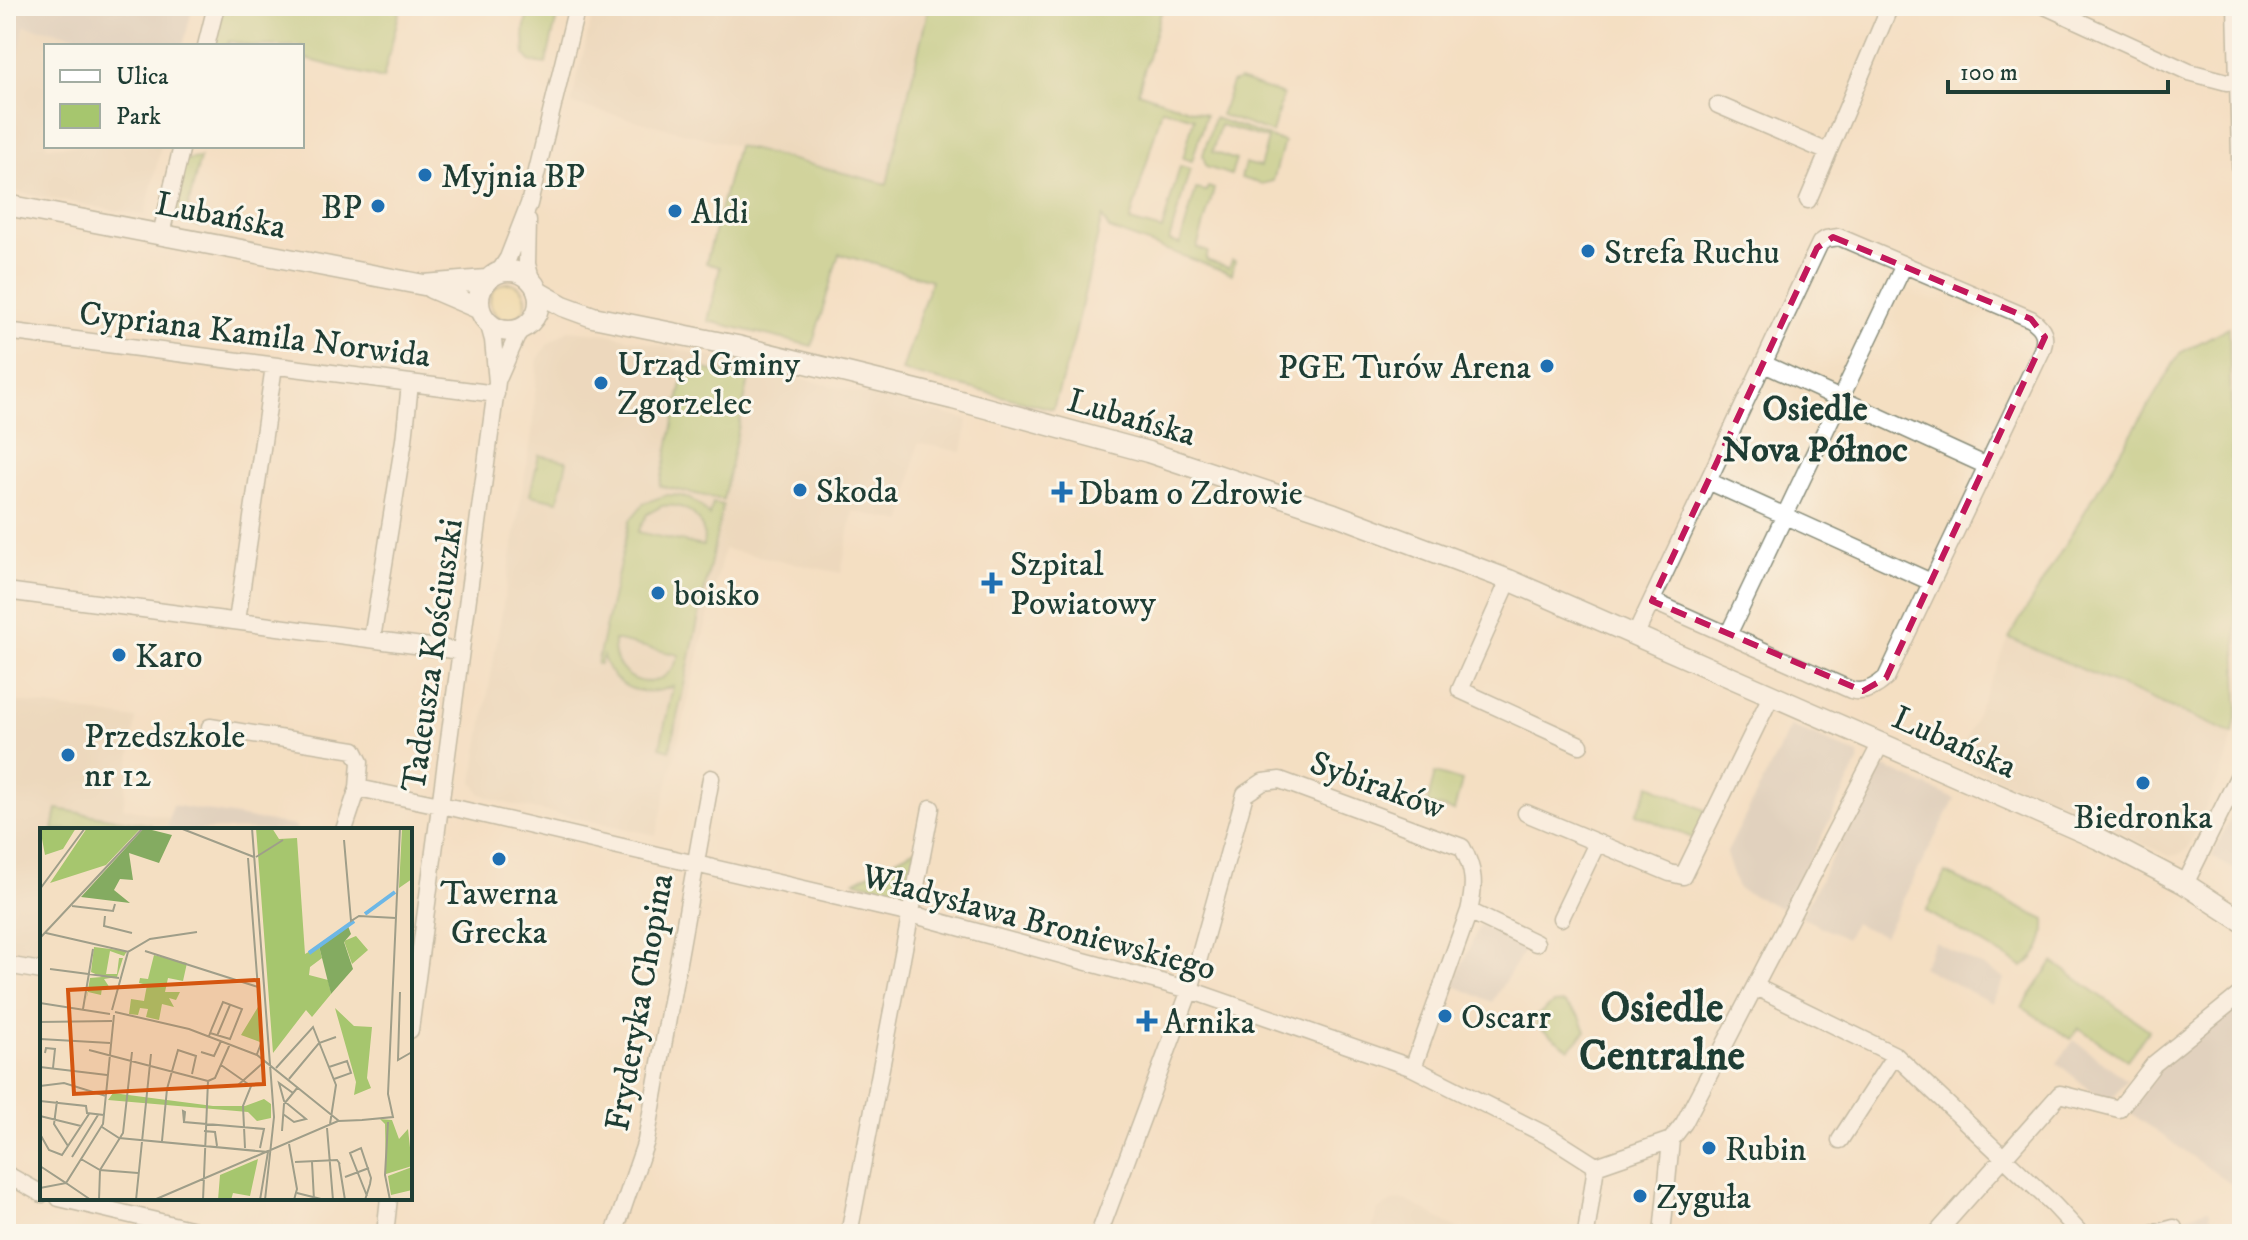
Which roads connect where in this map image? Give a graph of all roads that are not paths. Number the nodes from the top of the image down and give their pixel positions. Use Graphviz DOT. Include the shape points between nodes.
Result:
graph roads {
  1 [pos="216,6"];
  2 [pos="577,6"];
  3 [pos="1890,6"];
  4 [pos="2045,6"];
  5 [pos="2236,6"];
  6 [pos="206,44"];
  7 [pos="2238,82"];
  8 [pos="1718,105"];
  9 [pos="182,148"];
  10 [pos="1828,152"];
  11 [pos="1808,200"];
  12 [pos="529,204"];
  13 [pos="6,205"];
  14 [pos="2242,230"];
  15 [pos="161,234"];
  16 [pos="1904,265"];
  17 [pos="492,276"];
  18 [pos="424,285"];
  19 [pos="534,285"];
  20 [pos="484,316"];
  21 [pos="593,317"];
  22 [pos="526,325"];
  23 [pos="6,331"];
  24 [pos="1764,364"];
  25 [pos="274,366"];
  26 [pos="410,384"];
  27 [pos="497,388"];
  28 [pos="1840,398"];
  29 [pos="1987,466"];
  30 [pos="1708,481"];
  31 [pos="1784,515"];
  32 [pos="1509,580"];
  33 [pos="1931,582"];
  34 [pos="6,591"];
  35 [pos="1652,601"];
  36 [pos="237,621"];
  37 [pos="1728,635"];
  38 [pos="1635,636"];
  39 [pos="372,639"];
  40 [pos="460,651"];
  41 [pos="1771,696"];
  42 [pos="210,727"];
  43 [pos="1881,743"];
  44 [pos="1580,745"];
  45 [pos="2242,769"];
  46 [pos="711,778"];
  47 [pos="358,788"];
  48 [pos="441,805"];
  49 [pos="931,808"];
  50 [pos="1526,813"];
  51 [pos="345,828"];
  52 [pos="1597,843"];
  53 [pos="693,864"];
  54 [pos="2185,884"];
  55 [pos="1469,911"];
  56 [pos="911,914"];
  57 [pos="1561,918"];
  58 [pos="2242,921"];
  59 [pos="1536,943"];
  60 [pos="6,965"];
  61 [pos="40,971"];
  62 [pos="1756,987"];
  63 [pos="1190,990"];
  64 [pos="2242,993"];
  65 [pos="412,1015"];
  66 [pos="1895,1055"];
  67 [pos="1413,1068"];
  68 [pos="1671,1140"];
  69 [pos="1840,1140"];
  70 [pos="2005,1158"];
  71 [pos="1596,1166"];
  72 [pos="6,1174"];
  73 [pos="40,1193"];
  74 [pos="67,1200"];
  75 [pos="389,1200"];
  76 [pos="211,1234"];
  77 [pos="385,1234"];
  78 [pos="614,1234"];
  79 [pos="849,1234"];
  80 [pos="1099,1234"];
  81 [pos="1586,1234"];
  82 [pos="1662,1234"];
  83 [pos="1936,1234"];
  84 [pos="2081,1234"];
  85 [pos="2152,1234"];
  86 [pos="2175,1234"];
  1 -- 6 [label="street"];
  2 -- 12 [label="street"];
  3 -- 10 [label="street"];
  4 -- 7 [label="street" via="2189,72"];
  5 -- 7 [label="street"];
  7 -- 14 [label="street"];
  8 -- 10 [label="street"];
  9 -- 15 [label="street"];
  10 -- 11 [label="street"];
  12 -- 17 [label="street" via="508,258"];
  12 -- 19 [label="street" via="527,264"];
  13 -- 15 [label="main road, Lubańska"];
  15 -- 18 [label="main road, Lubańska"];
  16 -- 24 [label="street" via="1839,237 1826,239 1817,248"];
  16 -- 28 [label="street"];
  16 -- 29 [label="street" via="2031,319 2044,330 2042,350"];
  17 -- 18 [label="main road, Lubańska"];
  17 -- 19 [label="main road" via="519,272"];
  17 -- 20 [label="main road" via="480,291"];
  18 -- 20 [label="main road, Lubańska"];
  19 -- 21 [label="main road, Lubańska" via="563,306"];
  19 -- 22 [label="main road" via="538,310"];
  20 -- 22 [label="main road" via="503,330"];
  20 -- 27 [label="street, Tadeusza Kościuszki" via="493,340"];
  21 -- 22 [label="main road, Lubańska"];
  21 -- 32 [label="main road, Lubańska" via="794,360 1148,452"];
  22 -- 27 [label="street, Tadeusza Kościuszki"];
  23 -- 25 [label="street, Cypriana Kamila Norwida"];
  24 -- 28 [label="street"];
  24 -- 30 [label="street"];
  25 -- 26 [label="street, Cypriana Kamila Norwida"];
  25 -- 36 [label="street"];
  26 -- 27 [label="street, Cypriana Kamila Norwida"];
  26 -- 39 [label="street"];
  27 -- 40 [label="street, Tadeusza Kościuszki"];
  28 -- 29 [label="street"];
  28 -- 31 [label="street"];
  29 -- 33 [label="street"];
  30 -- 31 [label="street"];
  30 -- 35 [label="street"];
  31 -- 33 [label="street"];
  31 -- 37 [label="street"];
  32 -- 38 [label="main road, Lubańska"];
  32 -- 44 [label="street" via="1460,690"];
  33 -- 37 [label="street" via="1886,678 1869,690 1851,690"];
  34 -- 36 [label="street"];
  35 -- 37 [label="street"];
  35 -- 38 [label="street"];
  36 -- 39 [label="street"];
  38 -- 41 [label="main road, Lubańska"];
  39 -- 40 [label="street"];
  40 -- 48 [label="street, Tadeusza Kościuszki"];
  41 -- 43 [label="main road, Lubańska"];
  41 -- 52 [label="street" via="1683,876"];
  42 -- 47 [label="street" via="354,750 360,762"];
  43 -- 54 [label="main road, Lubańska" via="2101,840"];
  43 -- 62 [label="street"];
  45 -- 54 [label="street"];
  46 -- 53 [label="street, Fryderyka Chopina"];
  47 -- 48 [label="street, Władysława Broniewskiego"];
  47 -- 51 [label="street"];
  48 -- 53 [label="street, Władysława Broniewskiego"];
  48 -- 65 [label="street, Tadeusza Kościuszki"];
  49 -- 56 [label="street"];
  50 -- 52 [label="street"];
  52 -- 57 [label="street"];
  53 -- 56 [label="street, Władysława Broniewskiego"];
  53 -- 78 [label="street, Fryderyka Chopina" via="646,1141"];
  54 -- 58 [label="main road, Lubańska"];
  55 -- 59 [label="street"];
  55 -- 63 [label="street, Sybiraków" via="1474,872 1462,847 1280,780 1263,782 1245,794"];
  55 -- 67 [label="street, Sybiraków"];
  56 -- 63 [label="street, Władysława Broniewskiego"];
  56 -- 79 [label="street"];
  60 -- 61 [label="street"];
  62 -- 66 [label="street"];
  62 -- 68 [label="street"];
  63 -- 67 [label="street, Władysława Broniewskiego"];
  63 -- 80 [label="street, Sybiraków"];
  64 -- 70 [label="street" via="2154,1064 2119,1109 2060,1094"];
  66 -- 69 [label="street"];
  66 -- 70 [label="street"];
  67 -- 71 [label="street, Władysława Broniewskiego"];
  68 -- 71 [label="street"];
  68 -- 82 [label="street"];
  70 -- 83 [label="street"];
  70 -- 84 [label="street"];
  71 -- 81 [label="street"];
  72 -- 73 [label="street"];
  74 -- 76 [label="street"];
  75 -- 77 [label="street"];
  85 -- 86 [label="street" via="2174,1228"];
}
